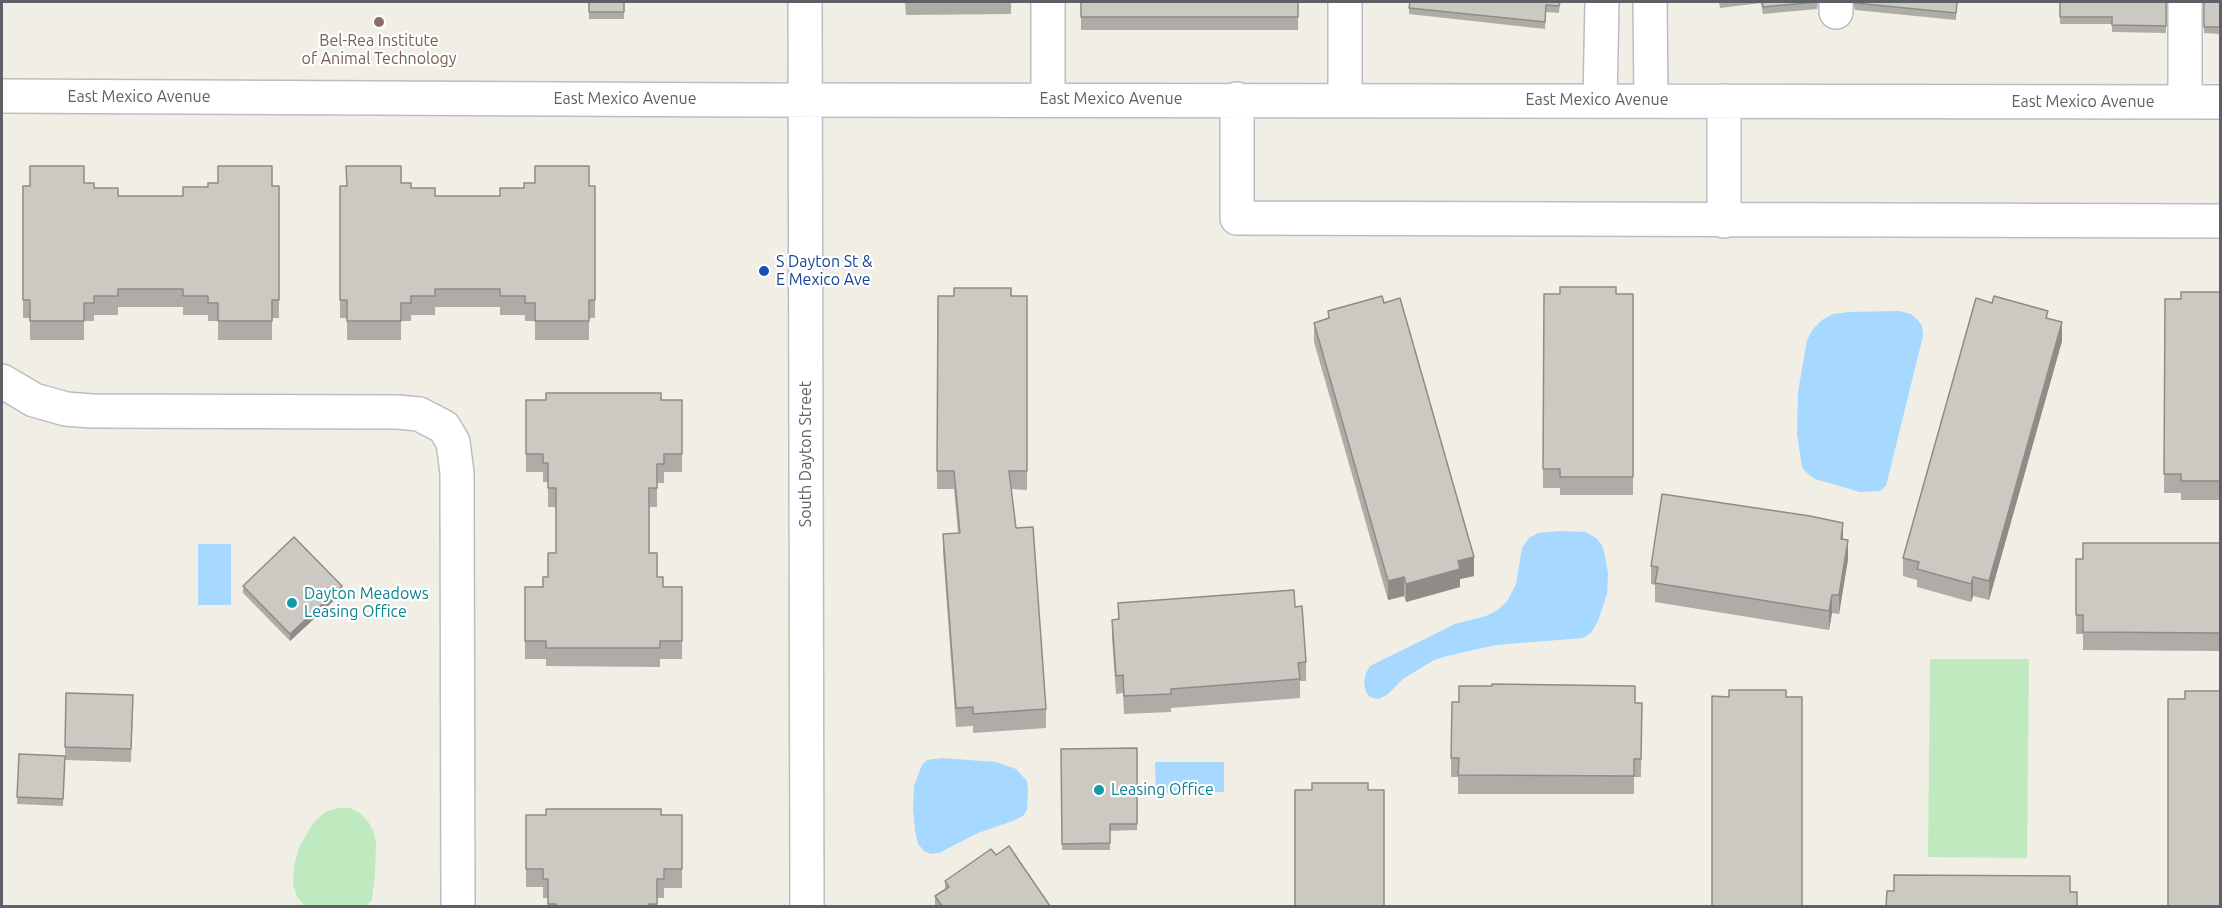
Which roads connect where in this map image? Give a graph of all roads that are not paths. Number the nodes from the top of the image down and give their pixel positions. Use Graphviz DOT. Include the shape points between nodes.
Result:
graph roads {
  1 [pos="805,2"];
  2 [pos="1048,2"];
  3 [pos="1345,2"];
  4 [pos="1602,2"];
  5 [pos="1650,2"];
  6 [pos="2186,2"];
  7 [pos="2,96"];
  8 [pos="1237,99"];
  9 [pos="805,100"];
  10 [pos="1048,100"];
  11 [pos="1345,100"];
  12 [pos="1600,100"];
  13 [pos="1651,101"];
  14 [pos="1724,101"];
  15 [pos="2185,102"];
  16 [pos="2220,102"];
  17 [pos="1724,220"];
  18 [pos="2220,220"];
  19 [pos="2,381"];
  20 [pos="458,906"];
  21 [pos="807,906"];
  1 -- 9 [label="street, South Dayton Street"];
  2 -- 10 [label="street"];
  3 -- 11 [label="street"];
  4 -- 12 [label="street"];
  5 -- 13 [label="street"];
  6 -- 15 [label="street"];
  7 -- 9 [label="street, East Mexico Avenue"];
  8 -- 10 [label="street, East Mexico Avenue"];
  8 -- 11 [label="street, East Mexico Avenue"];
  8 -- 17 [label="street" via="1237,218"];
  9 -- 10 [label="street, East Mexico Avenue"];
  9 -- 21 [label="street, South Dayton Street"];
  11 -- 12 [label="street, East Mexico Avenue"];
  12 -- 13 [label="street, East Mexico Avenue"];
  13 -- 14 [label="street, East Mexico Avenue"];
  14 -- 15 [label="street, East Mexico Avenue"];
  14 -- 17 [label="street"];
  15 -- 16 [label="street, East Mexico Avenue"];
  17 -- 18 [label="street"];
  19 -- 20 [label="street" via="34,400 66,409 398,412 419,414 444,427 453,442 457,473"];
}
